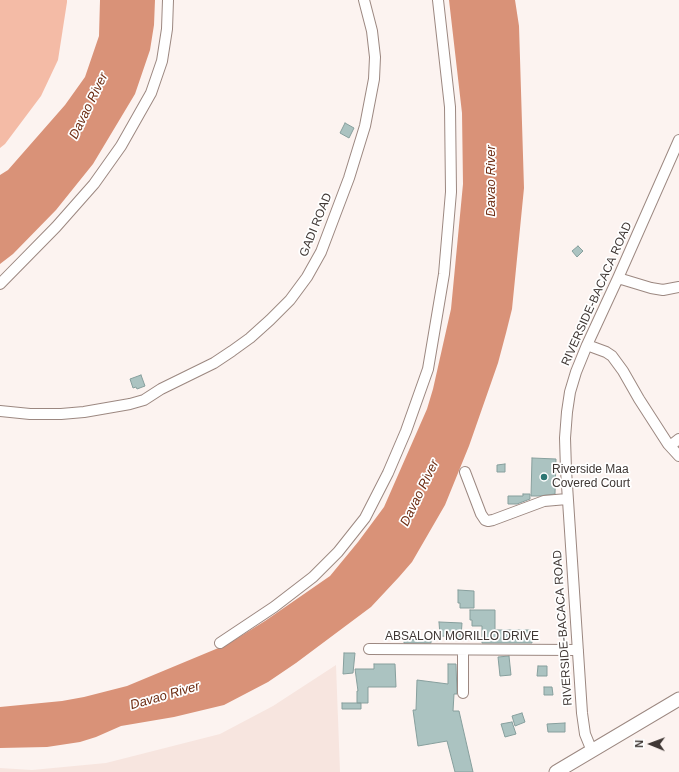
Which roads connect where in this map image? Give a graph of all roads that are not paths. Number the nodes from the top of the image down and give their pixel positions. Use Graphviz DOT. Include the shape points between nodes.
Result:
graph roads {
  1 [pos="168,0"];
  2 [pos="364,0"];
  3 [pos="438,0"];
  4 [pos="679,140"];
  5 [pos="618,278"];
  6 [pos="0,284"];
  7 [pos="679,287"];
  8 [pos="587,345"];
  9 [pos="0,411"];
  10 [pos="679,439"];
  11 [pos="670,446"];
  12 [pos="679,456"];
  13 [pos="466,472"];
  14 [pos="568,499"];
  15 [pos="220,643"];
  16 [pos="369,649"];
  17 [pos="463,650"];
  18 [pos="578,650"];
  19 [pos="463,693"];
  20 [pos="679,699"];
  21 [pos="592,751"];
  22 [pos="556,772"];
  1 -- 6 [label="street" via="162,61 151,92 121,146 94,184"];
  2 -- 9 [label="street, GADI ROAD" via="375,57 366,126 322,252 308,277 290,300 250,338 214,363 144,400 104,410 61,414"];
  3 -- 15 [label="street" via="450,107 451,192 444,274 428,369 406,431 365,518 338,552 313,577"];
  4 -- 5 [label="street, RIVERSIDE-BACACA ROAD"];
  5 -- 7 [label="street" via="663,290"];
  5 -- 8 [label="street, RIVERSIDE-BACACA ROAD"];
  8 -- 11 [label="street" via="612,356"];
  8 -- 14 [label="street, RIVERSIDE-BACACA ROAD" via="570,392 567,412 565,438"];
  10 -- 11 [label="street"];
  11 -- 12 [label="street"];
  13 -- 14 [label="street" via="480,514 488,521 544,501"];
  14 -- 18 [label="street, RIVERSIDE-BACACA ROAD"];
  16 -- 17 [label="street, ABSALON MORILLO DRIVE"];
  17 -- 18 [label="street, ABSALON MORILLO DRIVE"];
  17 -- 19 [label="street"];
  18 -- 21 [label="street, RIVERSIDE-BACACA ROAD" via="583,724"];
  20 -- 21 [label="main road"];
  21 -- 22 [label="main road"];
}
